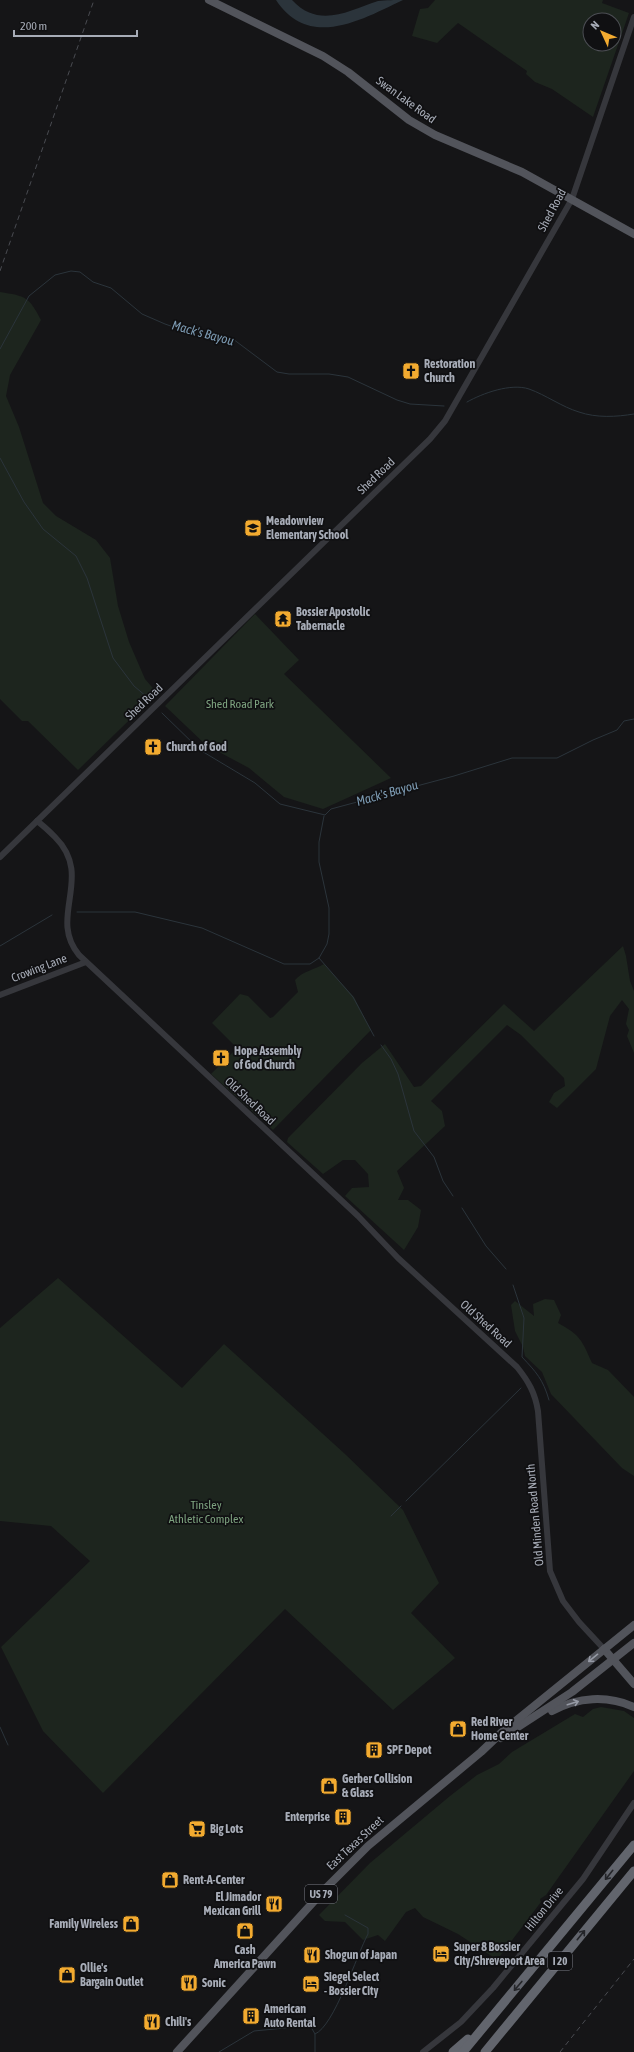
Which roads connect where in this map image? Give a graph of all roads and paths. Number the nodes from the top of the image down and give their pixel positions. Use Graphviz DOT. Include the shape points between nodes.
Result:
graph roads {
  1 [pos="210,0"];
  2 [pos="634,17"];
  3 [pos="572,200"];
  4 [pos="634,234"];
  5 [pos="36,821"];
  6 [pos="0,857"];
  7 [pos="86,962"];
  8 [pos="0,995"];
  9 [pos="517,1367"];
  10 [pos="634,1624"];
  11 [pos="634,1644"];
  12 [pos="604,1649"];
  13 [pos="613,1660"];
  14 [pos="634,1684"];
  15 [pos="634,1707"];
  16 [pos="500,1738"];
  17 [pos="481,1752"];
  18 [pos="634,1803"];
  19 [pos="634,1845"];
  20 [pos="634,1871"];
  21 [pos="535,1991"];
  22 [pos="499,2008"];
  23 [pos="177,2052"];
  24 [pos="423,2052"];
  25 [pos="453,2052"];
  26 [pos="463,2052"];
  27 [pos="485,2052"];
  28 [pos="494,2052"];
  1 -- 3 [label="main road, Swan Lake Road" via="323,56 406,117 435,135 507,165"];
  2 -- 3 [label="street, Shed Road"];
  3 -- 4 [label="main road, Swan Lake Road"];
  3 -- 5 [label="street, Shed Road" via="452,412 439,429"];
  5 -- 6 [label="street, Shed Road"];
  5 -- 7 [label="street, Old Shed Road" via="60,842 71,864 73,881 67,911 67,931 76,951"];
  7 -- 8 [label="street, Crowing Lane"];
  7 -- 9 [label="street, Old Shed Road" via="358,1216 398,1258"];
  9 -- 12 [label="street, Old Minden Road North" via="536,1396 549,1562 553,1580 570,1612"];
  10 -- 12 [label="main road, East Texas Street / US 79"];
  11 -- 13 [label="main road, East Texas Street / US 79"];
  12 -- 13 [label="main road"];
  12 -- 17 [label="main road, East Texas Street / US 79, one-way" via="523,1714"];
  13 -- 14 [label="main road"];
  13 -- 16 [label="main road, East Texas Street / US 79" via="572,1692"];
  16 -- 15 [label="main road, one-way" via="560,1707 582,1700 608,1699"];
  16 -- 17 [label="main road, East Texas Street / US 79"];
  17 -- 23 [label="main road, East Texas Street / US 79" via="400,1818 344,1870"];
  18 -- 24 [label="street, Hilton Drive" via="583,1879 493,1988 465,2018"];
  19 -- 22 [label="highway, I 20, one-way"];
  21 -- 20 [label="highway, I 20, one-way"];
  21 -- 27 [label="highway, I 20"];
  21 -- 28 [label="highway"];
  22 -- 25 [label="highway"];
  22 -- 26 [label="highway, I 20"];
}
